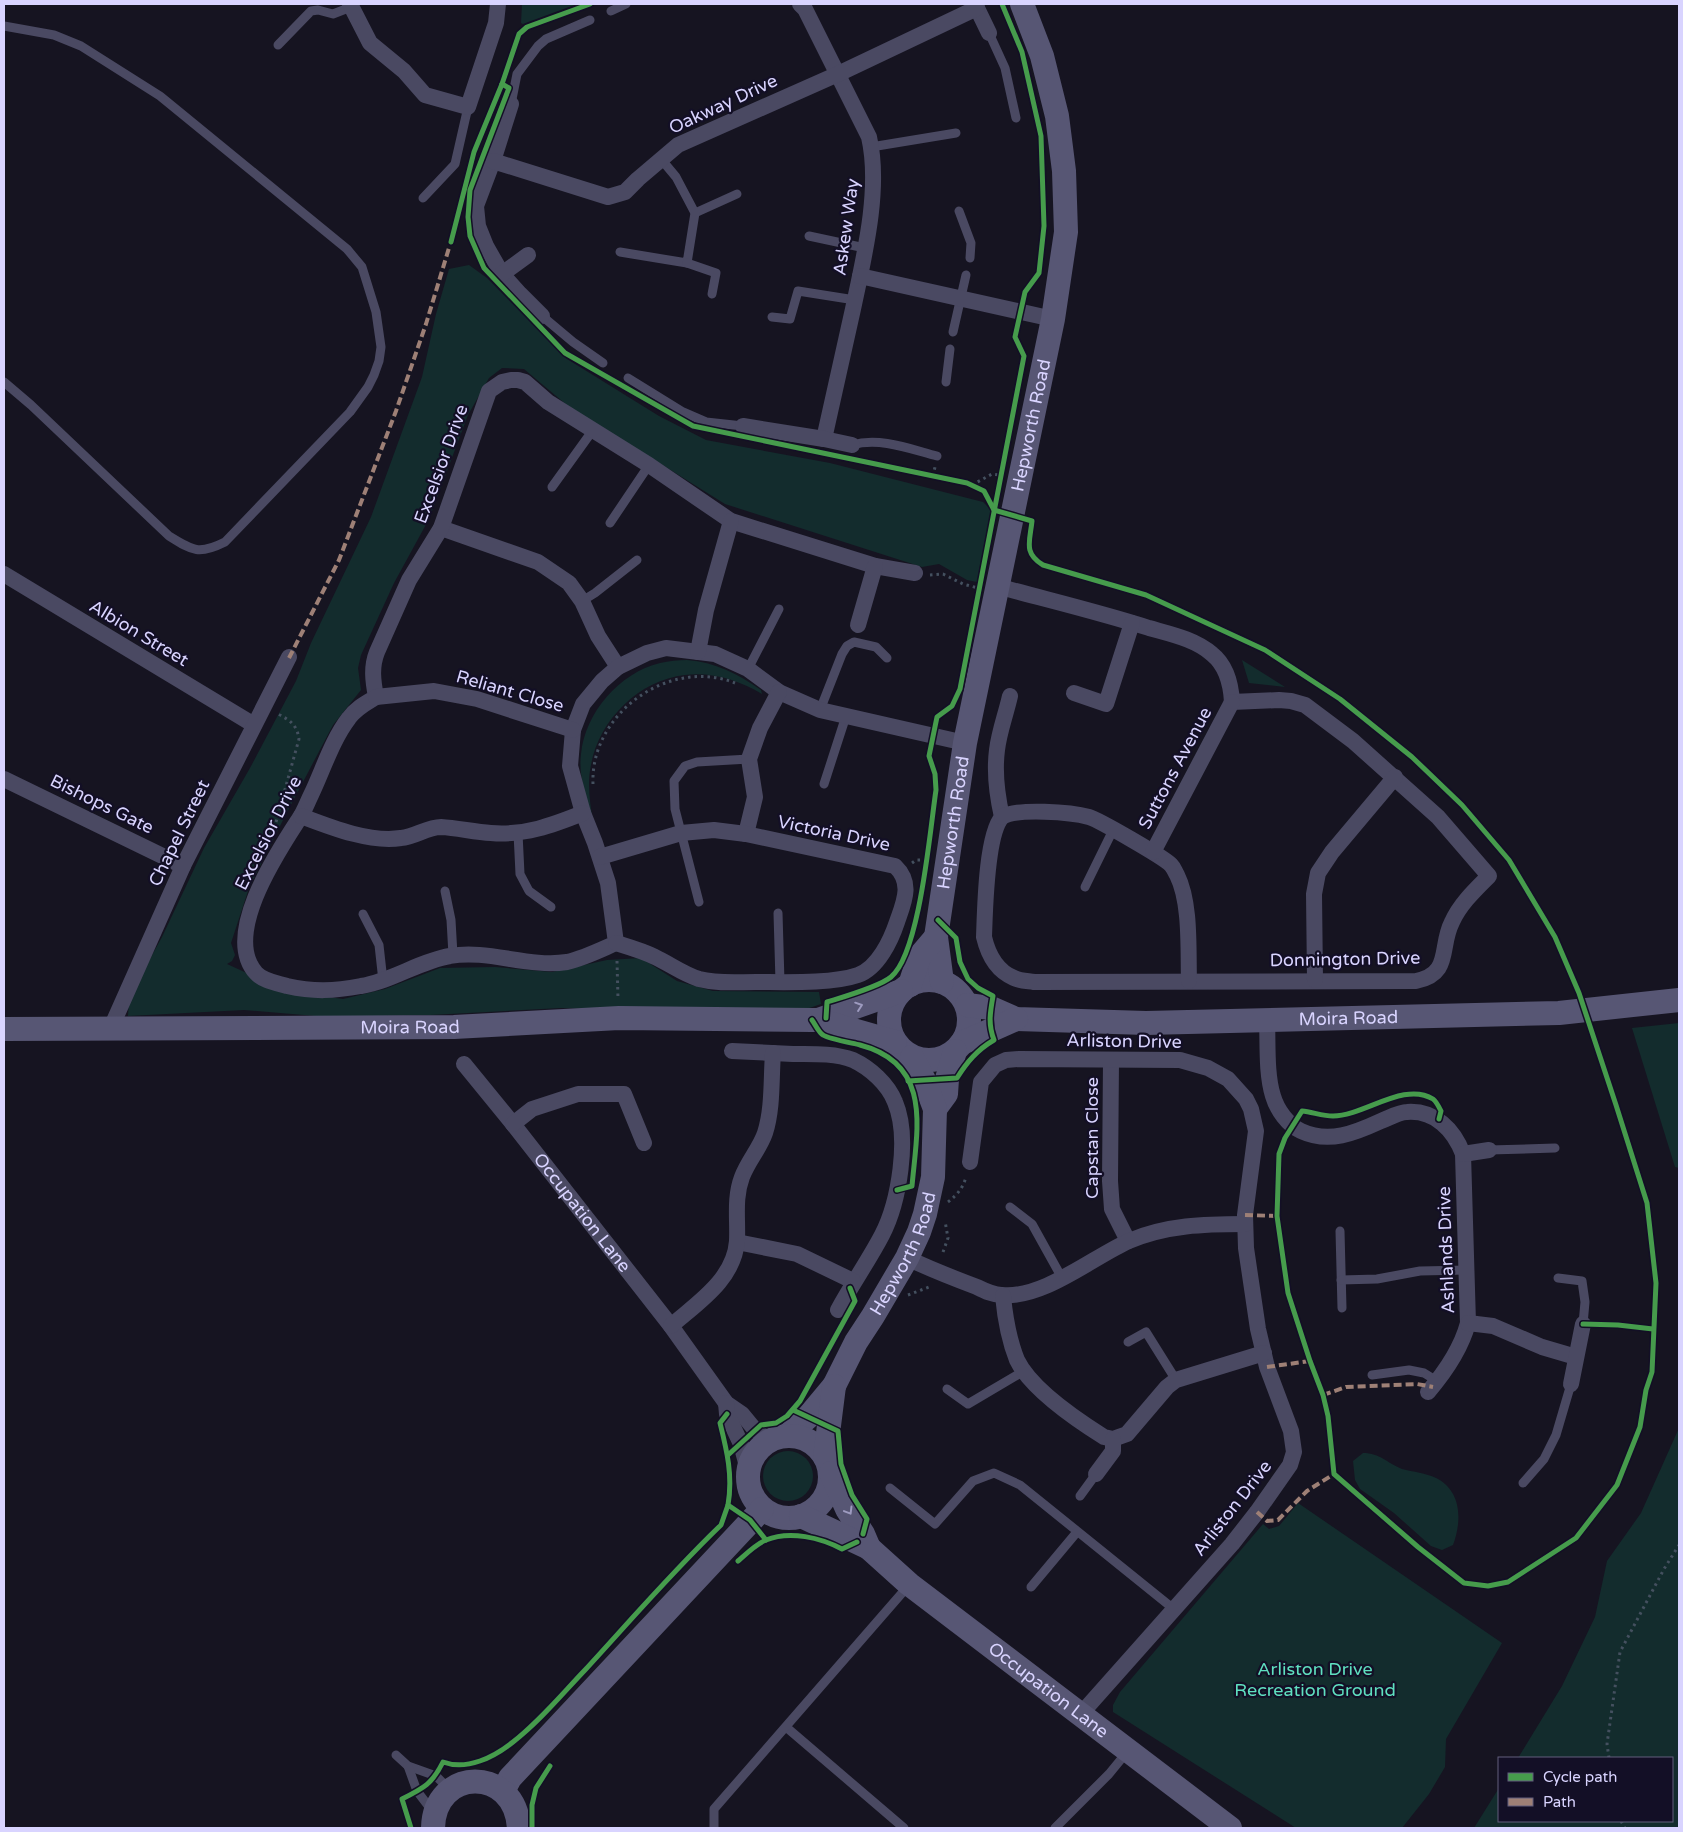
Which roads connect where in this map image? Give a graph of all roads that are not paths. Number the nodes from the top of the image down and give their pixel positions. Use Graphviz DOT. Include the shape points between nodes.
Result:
graph roads {
  1 [pos="498,4"];
  2 [pos="626,4"];
  3 [pos="800,4"];
  4 [pos="1022,4"];
  5 [pos="351,6"];
  6 [pos="976,6"];
  7 [pos="611,10"];
  8 [pos="590,20"];
  9 [pos="4,26"];
  10 [pos="989,34"];
  11 [pos="278,45"];
  12 [pos="838,74"];
  13 [pos="511,104"];
  14 [pos="468,107"];
  15 [pos="1016,118"];
  16 [pos="956,133"];
  17 [pos="871,147"];
  18 [pos="661,159"];
  19 [pos="493,161"];
  20 [pos="737,194"];
  21 [pos="424,198"];
  22 [pos="959,211"];
  23 [pos="695,213"];
  24 [pos="809,236"];
  25 [pos="865,248"];
  26 [pos="620,252"];
  27 [pos="528,256"];
  28 [pos="970,258"];
  29 [pos="687,263"];
  30 [pos="502,274"];
  31 [pos="966,274"];
  32 [pos="860,276"];
  33 [pos="712,294"];
  34 [pos="960,298"];
  35 [pos="854,300"];
  36 [pos="542,316"];
  37 [pos="772,317"];
  38 [pos="1053,319"];
  39 [pos="953,332"];
  40 [pos="950,349"];
  41 [pos="603,363"];
  42 [pos="628,378"];
  43 [pos="4,382"];
  44 [pos="946,382"];
  45 [pos="743,426"];
  46 [pos="593,430"];
  47 [pos="824,439"];
  48 [pos="852,445"];
  49 [pos="938,456"];
  50 [pos="649,464"];
  51 [pos="552,487"];
  52 [pos="732,521"];
  53 [pos="610,523"];
  54 [pos="440,528"];
  55 [pos="637,560"];
  56 [pos="875,566"];
  57 [pos="915,573"];
  58 [pos="4,574"];
  59 [pos="984,588"];
  60 [pos="582,601"];
  61 [pos="779,609"];
  62 [pos="1132,622"];
  63 [pos="858,625"];
  64 [pos="698,652"];
  65 [pos="289,657"];
  66 [pos="887,658"];
  67 [pos="618,667"];
  68 [pos="748,669"];
  69 [pos="778,692"];
  70 [pos="1074,692"];
  71 [pos="1010,696"];
  72 [pos="376,697"];
  73 [pos="1232,702"];
  74 [pos="820,710"];
  75 [pos="846,716"];
  76 [pos="254,725"];
  77 [pos="573,730"];
  78 [pos="965,743"];
  79 [pos="749,759"];
  80 [pos="1395,778"];
  81 [pos="4,779"];
  82 [pos="824,784"];
  83 [pos="583,813"];
  84 [pos="301,816"];
  85 [pos="1002,817"];
  86 [pos="1113,830"];
  87 [pos="518,833"];
  88 [pos="681,833"];
  89 [pos="746,834"];
  90 [pos="1153,852"];
  91 [pos="600,857"];
  92 [pos="183,866"];
  93 [pos="1086,887"];
  94 [pos="445,891"];
  95 [pos="699,902"];
  96 [pos="551,908"];
  97 [pos="778,913"];
  98 [pos="363,914"];
  99 [pos="936,937"];
  100 [pos="616,943"];
  101 [pos="453,955"];
  102 [pos="383,980"];
  103 [pos="1315,980"];
  104 [pos="1189,981"];
  105 [pos="780,982"];
  106 [pos="942,982"];
  107 [pos="906,988"];
  108 [pos="1679,1000"];
  109 [pos="966,1005"];
  110 [pos="1016,1019"];
  111 [pos="818,1020"];
  112 [pos="1267,1020"];
  113 [pos="4,1029"];
  114 [pos="110,1030"];
  115 [pos="958,1047"];
  116 [pos="903,1049"];
  117 [pos="732,1051"];
  118 [pos="772,1053"];
  119 [pos="1111,1060"];
  120 [pos="464,1064"];
  121 [pos="935,1109"];
  122 [pos="513,1124"];
  123 [pos="644,1142"];
  124 [pos="1555,1148"];
  125 [pos="1489,1150"];
  126 [pos="1463,1154"];
  127 [pos="970,1162"];
  128 [pos="1010,1207"];
  129 [pos="1244,1224"];
  130 [pos="1340,1231"];
  131 [pos="1128,1241"];
  132 [pos="737,1242"];
  133 [pos="907,1258"];
  134 [pos="1467,1270"];
  135 [pos="1062,1278"];
  136 [pos="1558,1278"];
  137 [pos="1341,1280"];
  138 [pos="854,1281"];
  139 [pos="1003,1296"];
  140 [pos="1342,1308"];
  141 [pos="838,1310"];
  142 [pos="1468,1323"];
  143 [pos="1583,1324"];
  144 [pos="671,1326"];
  145 [pos="1128,1342"];
  146 [pos="1264,1353"];
  147 [pos="1576,1357"];
  148 [pos="1024,1371"];
  149 [pos="1372,1375"];
  150 [pos="1176,1380"];
  151 [pos="1571,1384"];
  152 [pos="834,1386"];
  153 [pos="1433,1387"];
  154 [pos="947,1389"];
  155 [pos="726,1403"];
  156 [pos="780,1439"];
  157 [pos="1113,1439"];
  158 [pos="828,1465"];
  159 [pos="748,1470"];
  160 [pos="1096,1474"];
  161 [pos="1523,1483"];
  162 [pos="890,1488"];
  163 [pos="1080,1496"];
  164 [pos="762,1509"];
  165 [pos="801,1516"];
  166 [pos="1078,1532"];
  167 [pos="869,1548"];
  168 [pos="909,1584"];
  169 [pos="1031,1587"];
  170 [pos="1175,1610"];
  171 [pos="1080,1715"];
  172 [pos="786,1727"];
  173 [pos="1127,1751"];
  174 [pos="396,1755"];
  175 [pos="408,1766"];
  176 [pos="450,1790"];
  177 [pos="503,1791"];
  178 [pos="433,1821"];
  179 [pos="519,1828"];
  180 [pos="714,1828"];
  181 [pos="904,1828"];
  182 [pos="1055,1828"];
  183 [pos="1230,1828"];
  1 -- 14 [label="street" via="496,23"];
  2 -- 7 [label="lane"];
  3 -- 12 [label="street, Askew Way"];
  4 -- 38 [label="street, Hepworth Road" via="1049,79 1064,171 1066,232"];
  5 -- 11 [label="lane" via="332,14 311,11"];
  5 -- 14 [label="street" via="370,43 404,71 425,95"];
  6 -- 10 [label="street"];
  6 -- 12 [label="street, Oakway Drive"];
  8 -- 13 [label="lane" via="546,39 538,46 517,74"];
  9 -- 43 [label="lane" via="54,35 81,46 160,96 347,249 362,267 376,312 381,347 374,375 350,412 225,542 203,551 192,549 169,536"];
  10 -- 15 [label="lane" via="1005,68"];
  12 -- 17 [label="street, Askew Way"];
  12 -- 18 [label="street, Oakway Drive" via="678,145"];
  13 -- 19 [label="street"];
  14 -- 21 [label="lane" via="455,164"];
  16 -- 17 [label="lane"];
  17 -- 25 [label="street, Askew Way" via="874,185"];
  18 -- 19 [label="street, Oakway Drive" via="625,192 608,197"];
  18 -- 23 [label="lane" via="676,177"];
  19 -- 30 [label="street" via="476,206 478,226"];
  20 -- 23 [label="lane"];
  22 -- 28 [label="lane" via="971,243"];
  23 -- 29 [label="lane"];
  24 -- 25 [label="lane"];
  25 -- 32 [label="street, Askew Way"];
  26 -- 29 [label="lane"];
  27 -- 30 [label="street"];
  29 -- 33 [label="lane" via="716,273"];
  30 -- 36 [label="street"];
  31 -- 34 [label="lane"];
  32 -- 34 [label="street"];
  32 -- 35 [label="street, Askew Way"];
  34 -- 38 [label="street"];
  34 -- 39 [label="lane"];
  35 -- 37 [label="lane" via="798,291 790,319"];
  35 -- 47 [label="street, Askew Way"];
  36 -- 41 [label="lane"];
  38 -- 59 [label="street, Hepworth Road"];
  40 -- 44 [label="lane"];
  42 -- 45 [label="lane" via="683,412 706,422"];
  45 -- 47 [label="street"];
  46 -- 50 [label="street, Excelsior Drive"];
  46 -- 51 [label="lane"];
  46 -- 54 [label="street, Excelsior Drive" via="548,402 525,382 511,380 495,386 489,391"];
  47 -- 48 [label="street"];
  48 -- 49 [label="lane" via="881,442"];
  50 -- 52 [label="street, Excelsior Drive"];
  50 -- 53 [label="lane"];
  52 -- 56 [label="street, Excelsior Drive"];
  52 -- 64 [label="street" via="706,610"];
  54 -- 60 [label="street" via="538,562 569,583"];
  54 -- 72 [label="street, Excelsior Drive" via="406,587 373,662"];
  55 -- 60 [label="lane"];
  56 -- 57 [label="street, Excelsior Drive"];
  56 -- 63 [label="street"];
  58 -- 76 [label="street, Albion Street"];
  59 -- 62 [label="street"];
  59 -- 78 [label="street, Hepworth Road"];
  60 -- 67 [label="street" via="598,636"];
  61 -- 68 [label="lane"];
  62 -- 70 [label="street" via="1106,704"];
  62 -- 73 [label="street" via="1184,638 1211,652 1228,675"];
  64 -- 67 [label="street" via="666,648"];
  64 -- 68 [label="street" via="715,654"];
  65 -- 76 [label="street, Chapel Street"];
  66 -- 74 [label="lane" via="876,647 854,642 847,646"];
  67 -- 77 [label="street" via="583,704"];
  68 -- 69 [label="street"];
  69 -- 74 [label="street"];
  69 -- 79 [label="street"];
  71 -- 85 [label="street" via="997,749 996,774"];
  72 -- 77 [label="street, Reliant Close" via="434,690 477,699"];
  72 -- 84 [label="street, Excelsior Drive" via="350,716 338,735"];
  73 -- 80 [label="street, Donnington Drive" via="1291,700 1304,705 1353,741"];
  73 -- 90 [label="street, Suttons Avenue"];
  74 -- 75 [label="street"];
  75 -- 78 [label="street"];
  75 -- 82 [label="lane"];
  76 -- 92 [label="street, Chapel Street"];
  77 -- 83 [label="street" via="570,766"];
  78 -- 99 [label="street, Hepworth Road"];
  79 -- 88 [label="lane" via="697,762 685,766 674,782 675,809"];
  79 -- 89 [label="street" via="755,798"];
  80 -- 103 [label="street" via="1318,873 1314,894"];
  80 -- 103 [label="street, Donnington Drive" via="1438,817 1489,876 1451,922 1442,961 1438,971 1431,976 1416,980"];
  81 -- 92 [label="street, Bishops Gate"];
  83 -- 87 [label="street"];
  83 -- 91 [label="street"];
  84 -- 87 [label="street" via="354,834 394,839 441,827 490,834"];
  84 -- 102 [label="street, Excelsior Drive" via="261,886 248,922 244,940 251,966 270,982 305,990 342,989"];
  85 -- 86 [label="street" via="1014,812 1073,814 1091,817"];
  85 -- 104 [label="street, Donnington Drive" via="997,822 991,848 984,937 987,949 1000,969 1014,978 1034,982"];
  86 -- 90 [label="street"];
  86 -- 93 [label="lane"];
  87 -- 96 [label="lane" via="520,874 529,891"];
  88 -- 89 [label="street, Victoria Drive" via="714,830"];
  88 -- 91 [label="street, Victoria Drive"];
  88 -- 95 [label="lane"];
  89 -- 105 [label="street, Victoria Drive" via="894,866 905,880 906,895 890,942 868,968 859,975 834,979"];
  90 -- 104 [label="street" via="1171,865 1183,890"];
  91 -- 100 [label="street" via="608,883"];
  92 -- 114 [label="street, Chapel Street"];
  94 -- 101 [label="lane"];
  97 -- 105 [label="lane"];
  98 -- 102 [label="lane" via="379,945"];
  99 -- 106 [label="street, Hepworth Road"];
  99 -- 107 [label="street" via="919,957"];
  100 -- 101 [label="street, Excelsior Drive" via="566,962"];
  100 -- 105 [label="street, Victoria Drive" via="699,979"];
  101 -- 102 [label="street, Excelsior Drive"];
  103 -- 104 [label="street, Donnington Drive"];
  106 -- 107 [label="street" via="920,981"];
  106 -- 109 [label="street" via="956,991"];
  111 -- 107 [label="street, Moira Road, one-way"];
  107 -- 116 [label="street" via="894,1000 889,1021"];
  108 -- 112 [label="street, Moira Road" via="1559,1013"];
  109 -- 110 [label="street, Moira Road" via="991,1008"];
  109 -- 115 [label="street" via="968,1031"];
  110 -- 112 [label="street, Moira Road" via="1146,1023"];
  110 -- 115 [label="street, Moira Road"];
  111 -- 114 [label="street, Moira Road" via="619,1018 454,1027"];
  111 -- 116 [label="street, Moira Road"];
  112 -- 126 [label="street, Ashlands Drive" via="1273,1097 1292,1127 1308,1134 1333,1138 1406,1112 1421,1113 1439,1119 1451,1130"];
  113 -- 114 [label="street, Moira Road"];
  115 -- 116 [label="street" via="936,1060"];
  115 -- 121 [label="street, Hepworth Road" via="947,1079 946,1094"];
  116 -- 121 [label="street, Hepworth Road" via="924,1080"];
  117 -- 118 [label="street"];
  118 -- 132 [label="street" via="769,1118 765,1134 742,1176 736,1214"];
  118 -- 138 [label="street" via="823,1055 851,1060 880,1080 896,1103 902,1134 897,1190 883,1234"];
  119 -- 127 [label="street, Arliston Drive" via="1019,1059 995,1065 982,1082"];
  119 -- 129 [label="street, Arliston Drive" via="1180,1060 1218,1072 1237,1087 1250,1109 1256,1131"];
  119 -- 131 [label="street, Capstan Close" via="1112,1209"];
  120 -- 122 [label="street, Occupation Lane"];
  121 -- 133 [label="street, Hepworth Road" via="933,1177 925,1214"];
  122 -- 123 [label="street" via="532,1109 578,1094 624,1094"];
  122 -- 144 [label="street, Occupation Lane"];
  124 -- 125 [label="lane"];
  125 -- 126 [label="street"];
  126 -- 134 [label="street, Ashlands Drive"];
  128 -- 135 [label="lane" via="1032,1224"];
  129 -- 131 [label="street" via="1179,1227"];
  129 -- 146 [label="street, Arliston Drive"];
  130 -- 137 [label="lane"];
  131 -- 135 [label="street"];
  132 -- 138 [label="street" via="797,1254"];
  132 -- 144 [label="street" via="732,1261 718,1285"];
  133 -- 139 [label="street"];
  133 -- 152 [label="street, Hepworth Road" via="856,1342"];
  134 -- 137 [label="lane" via="1420,1271 1377,1279"];
  134 -- 142 [label="street, Ashlands Drive"];
  135 -- 139 [label="street" via="1024,1293"];
  136 -- 143 [label="lane" via="1582,1281 1585,1302"];
  137 -- 140 [label="lane"];
  138 -- 141 [label="street"];
  139 -- 148 [label="street" via="1010,1335 1017,1360"];
  142 -- 147 [label="street" via="1493,1326"];
  142 -- 153 [label="street, Ashlands Drive" via="1454,1357"];
  143 -- 147 [label="street"];
  144 -- 155 [label="street, Occupation Lane"];
  145 -- 150 [label="lane" via="1146,1332"];
  146 -- 150 [label="street"];
  146 -- 170 [label="street, Arliston Drive" via="1291,1431 1294,1452 1290,1465 1232,1544"];
  147 -- 151 [label="street"];
  148 -- 154 [label="lane" via="968,1404"];
  148 -- 157 [label="street" via="1036,1385 1088,1427"];
  149 -- 153 [label="lane" via="1409,1370 1424,1373"];
  150 -- 157 [label="street" via="1127,1434"];
  151 -- 161 [label="lane" via="1556,1435 1544,1459"];
  152 -- 156 [label="street, Hepworth Road" via="809,1416"];
  152 -- 158 [label="street, Hepworth Road"];
  155 -- 156 [label="street" via="742,1414 756,1431"];
  155 -- 159 [label="street"];
  156 -- 158 [label="street" via="798,1437 812,1442"];
  156 -- 159 [label="street" via="752,1458"];
  157 -- 160 [label="street" via="1113,1451"];
  158 -- 165 [label="street" via="828,1492 811,1511"];
  158 -- 167 [label="street, Occupation Lane, one-way"];
  159 -- 164 [label="street" via="750,1489"];
  160 -- 163 [label="lane"];
  162 -- 166 [label="lane" via="935,1524 973,1481 994,1474 1020,1485"];
  164 -- 165 [label="street" via="790,1518"];
  164 -- 177 [label="street" via="510,1778"];
  165 -- 167 [label="street, Occupation Lane"];
  166 -- 169 [label="lane"];
  166 -- 170 [label="lane"];
  167 -- 168 [label="street, Occupation Lane"];
  168 -- 171 [label="street, Occupation Lane"];
  168 -- 172 [label="lane"];
  170 -- 171 [label="street, Arliston Drive"];
  171 -- 173 [label="street, Occupation Lane"];
  172 -- 180 [label="lane" via="714,1809"];
  172 -- 181 [label="lane"];
  173 -- 182 [label="lane" via="1109,1774"];
  173 -- 183 [label="street, Occupation Lane"];
  174 -- 175 [label="lane"];
  175 -- 176 [label="lane" via="436,1776"];
  175 -- 178 [label="lane"];
  176 -- 177 [label="street" via="476,1781"];
  176 -- 178 [label="street" via="440,1800"];
  177 -- 179 [label="street" via="513,1802"];
}
